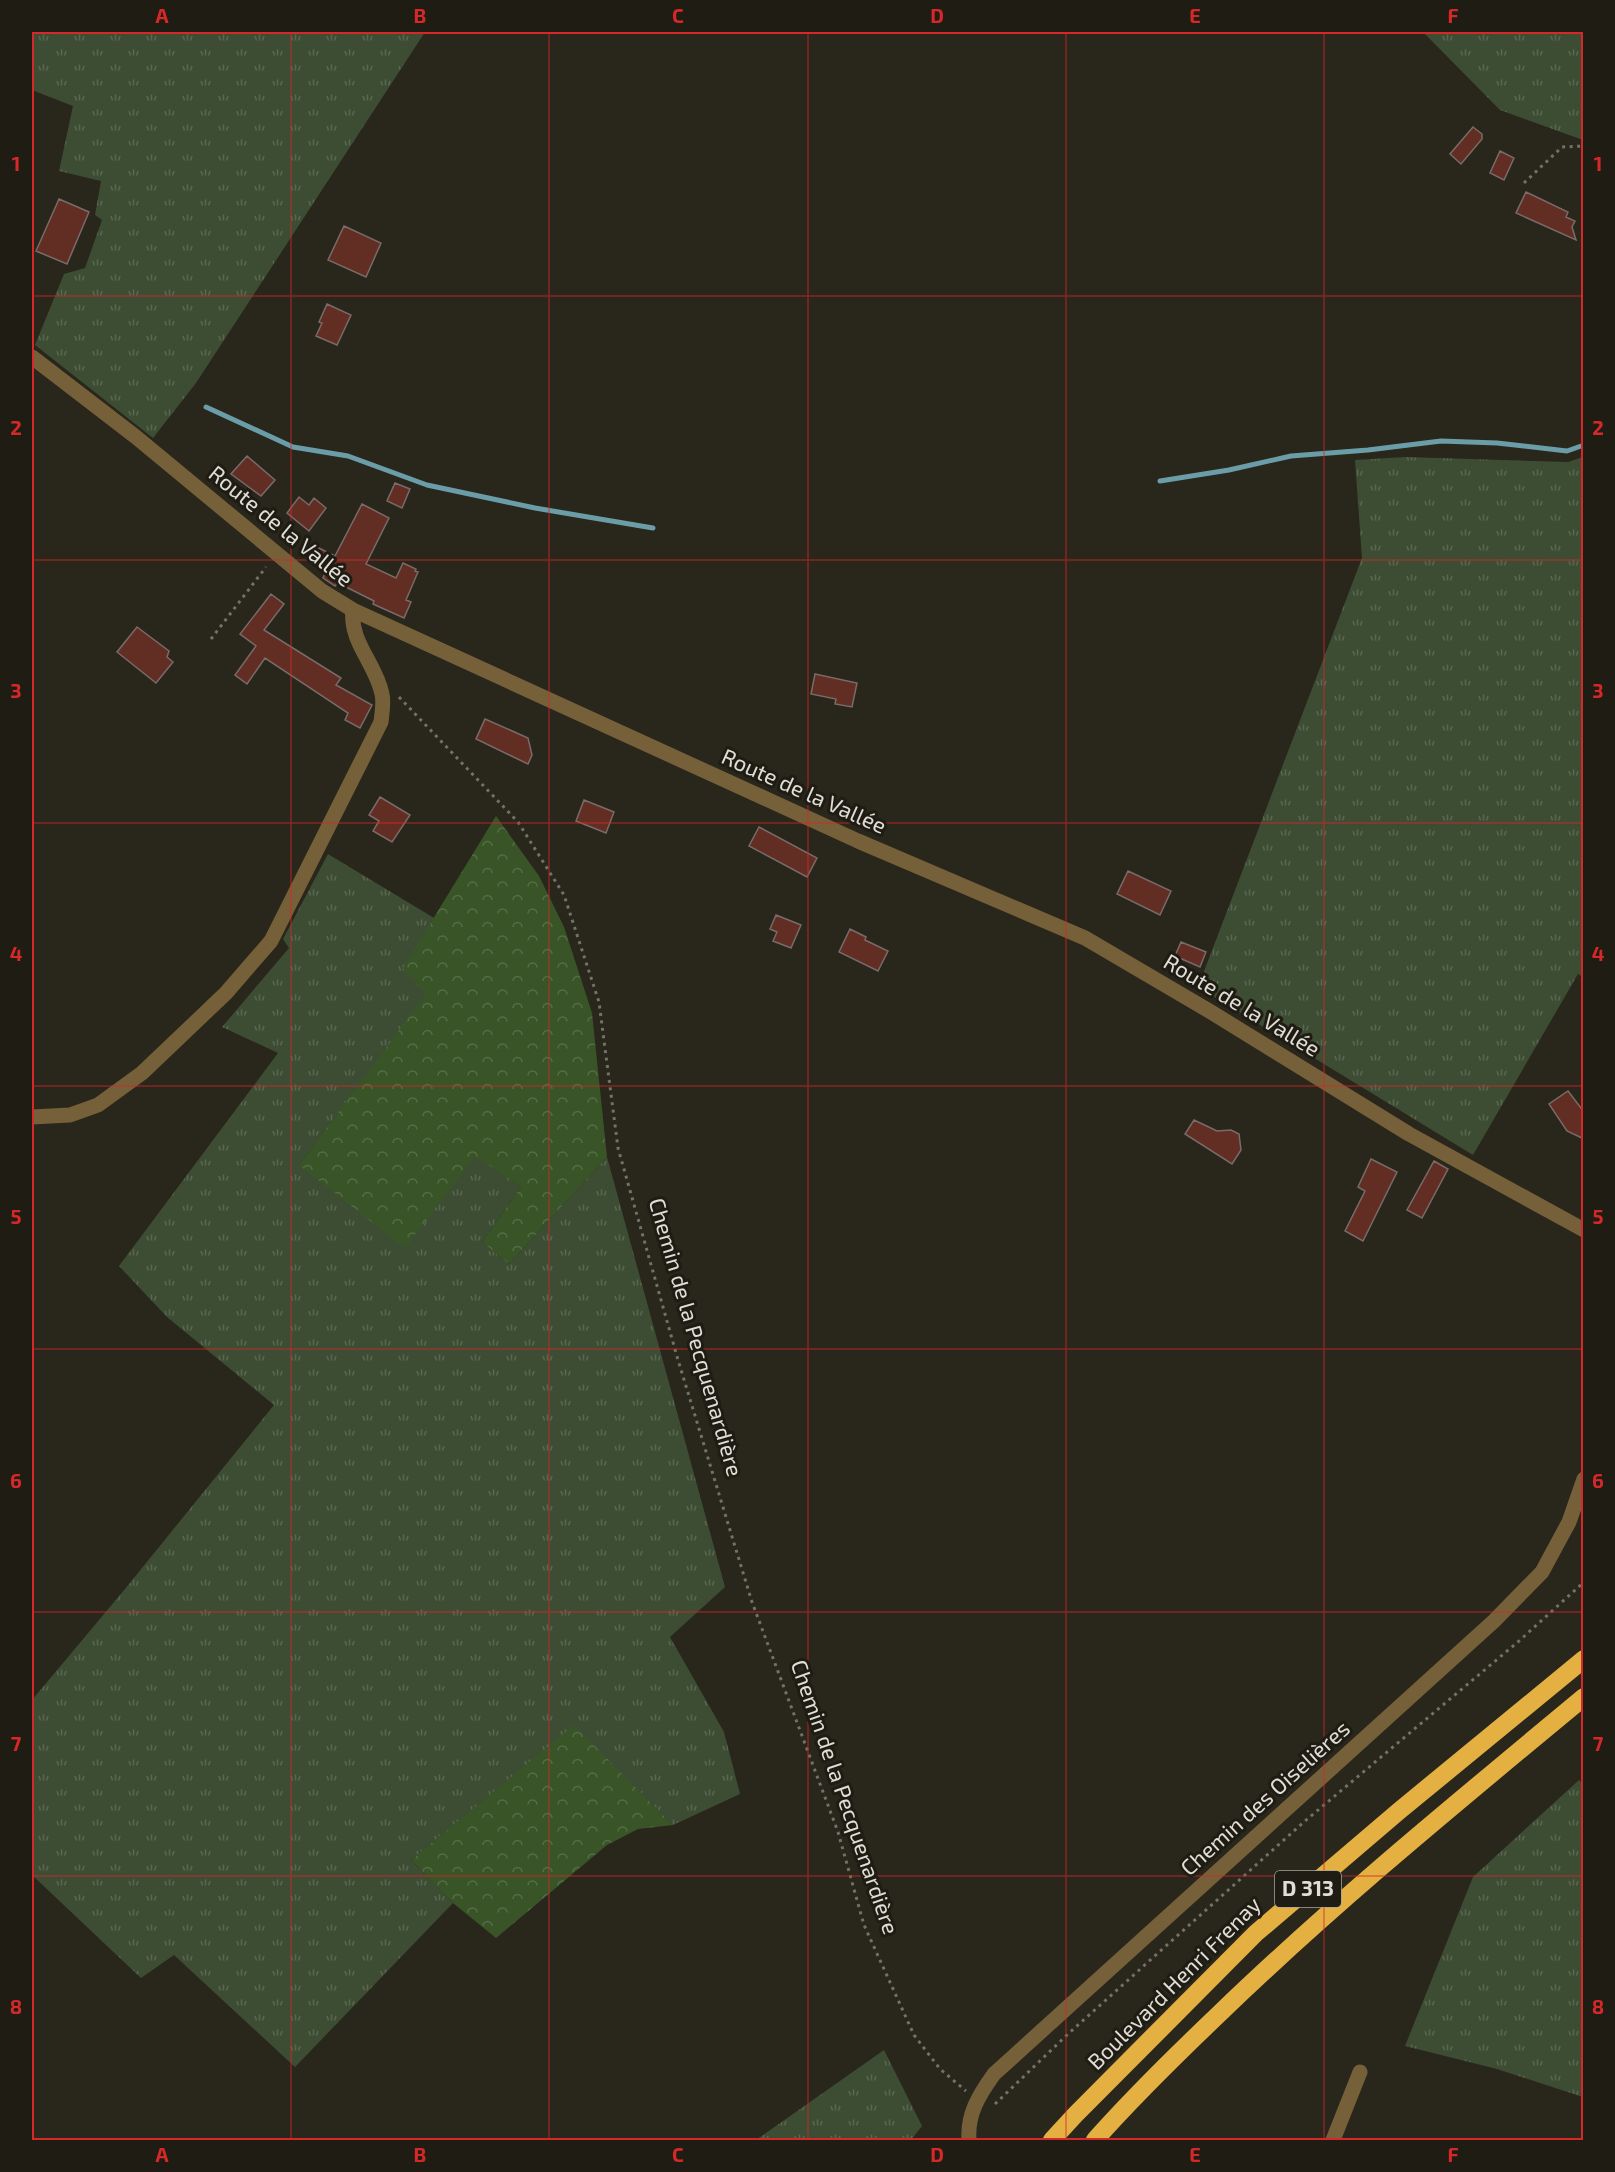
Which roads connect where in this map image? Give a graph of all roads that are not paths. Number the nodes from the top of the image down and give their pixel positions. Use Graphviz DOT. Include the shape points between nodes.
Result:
graph roads {
  1 [pos="32,357"];
  2 [pos="352,610"];
  3 [pos="32,1117"];
  4 [pos="1584,1230"];
  5 [pos="1584,1479"];
  6 [pos="1584,1659"];
  7 [pos="1584,1697"];
  8 [pos="1360,2072"];
  9 [pos="969,2140"];
  10 [pos="1052,2140"];
  11 [pos="1095,2140"];
  12 [pos="1333,2140"];
  1 -- 2 [label="street, Route de la Vallée" via="136,437 322,591"];
  2 -- 3 [label="street" via="351,623 383,696 381,722 271,941 226,993 142,1073 98,1105 70,1115"];
  2 -- 4 [label="street, Route de la Vallée" via="858,841 1084,938 1409,1134"];
  5 -- 9 [label="street, Chemin des Oiselières" via="1569,1522 1542,1572 1494,1621 993,2074 976,2100"];
  6 -- 10 [label="highway, Boulevard Henri Frenay / D 313" via="1256,1933"];
  7 -- 11 [label="highway, D 313" via="1289,1946 1136,2094"];
  8 -- 12 [label="street"];
}
